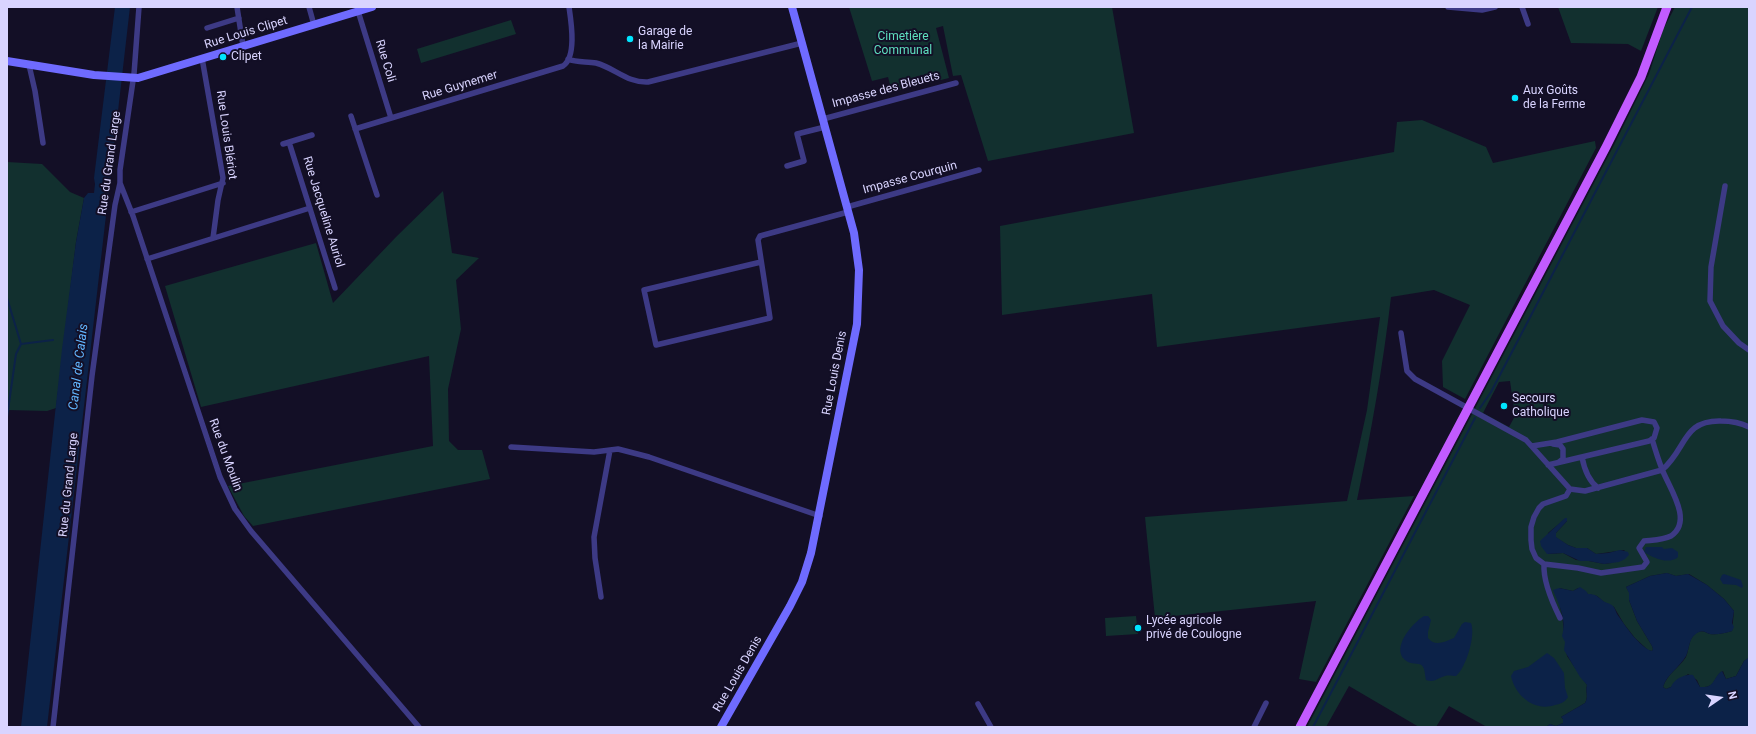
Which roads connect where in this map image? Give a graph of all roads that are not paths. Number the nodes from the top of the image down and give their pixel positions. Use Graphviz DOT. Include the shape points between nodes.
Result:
graph roads {
  1 [pos="139,7"];
  2 [pos="237,7"];
  3 [pos="309,7"];
  4 [pos="372,7"];
  5 [pos="569,7"];
  6 [pos="792,7"];
  7 [pos="1448,7"];
  8 [pos="1495,7"];
  9 [pos="1522,7"];
  10 [pos="1662,7"];
  11 [pos="1667,7"];
  12 [pos="360,9"];
  13 [pos="239,18"];
  14 [pos="1528,24"];
  15 [pos="314,25"];
  16 [pos="207,28"];
  17 [pos="802,43"];
  18 [pos="243,46"];
  19 [pos="1649,52"];
  20 [pos="202,58"];
  21 [pos="568,59"];
  22 [pos="7,61"];
  23 [pos="29,65"];
  24 [pos="130,79"];
  25 [pos="956,83"];
  26 [pos="351,116"];
  27 [pos="391,118"];
  28 [pos="824,123"];
  29 [pos="355,129"];
  30 [pos="312,135"];
  31 [pos="289,142"];
  32 [pos="43,143"];
  33 [pos="283,144"];
  34 [pos="787,166"];
  35 [pos="978,170"];
  36 [pos="120,183"];
  37 [pos="223,183"];
  38 [pos="1725,186"];
  39 [pos="377,195"];
  40 [pos="310,208"];
  41 [pos="848,210"];
  42 [pos="131,212"];
  43 [pos="213,238"];
  44 [pos="147,259"];
  45 [pos="761,262"];
  46 [pos="335,288"];
  47 [pos="1400,333"];
  48 [pos="1749,350"];
  49 [pos="1469,408"];
  50 [pos="1749,427"];
  51 [pos="1652,439"];
  52 [pos="1548,443"];
  53 [pos="1532,446"];
  54 [pos="511,447"];
  55 [pos="610,450"];
  56 [pos="1582,457"];
  57 [pos="1559,462"];
  58 [pos="1548,465"];
  59 [pos="1662,470"];
  60 [pos="1598,488"];
  61 [pos="1570,489"];
  62 [pos="1585,491"];
  63 [pos="1566,496"];
  64 [pos="820,516"];
  65 [pos="1544,564"];
  66 [pos="601,597"];
  67 [pos="1560,618"];
  68 [pos="1266,703"];
  69 [pos="978,704"];
  70 [pos="53,727"];
  71 [pos="419,727"];
  72 [pos="721,727"];
  73 [pos="991,727"];
  74 [pos="1254,727"];
  75 [pos="1300,727"];
  1 -- 24 [label="street, Rue du Grand Large"];
  2 -- 13 [label="street"];
  3 -- 15 [label="street"];
  4 -- 12 [label="street, Rue Louis Clipet"];
  5 -- 21 [label="street" via="573,37"];
  6 -- 17 [label="street, Rue Louis Denis"];
  7 -- 8 [label="street" via="1482,10"];
  9 -- 14 [label="street"];
  10 -- 19 [label="main road"];
  11 -- 19 [label="main road"];
  12 -- 15 [label="street, Rue Louis Clipet"];
  12 -- 27 [label="street, Rue Coli"];
  13 -- 16 [label="street"];
  13 -- 18 [label="street"];
  15 -- 18 [label="street, Rue Louis Clipet"];
  17 -- 21 [label="street" via="648,82 627,78 598,64"];
  17 -- 28 [label="street, Rue Louis Denis"];
  18 -- 20 [label="street, Rue Louis Clipet"];
  19 -- 49 [label="main road" via="1641,77 1610,141"];
  20 -- 24 [label="street, Rue Louis Clipet"];
  20 -- 37 [label="street, Rue Louis Blériot"];
  21 -- 27 [label="street, Rue Guynemer" via="566,64 559,68"];
  22 -- 23 [label="street"];
  23 -- 24 [label="street"];
  23 -- 32 [label="street"];
  24 -- 36 [label="street, Rue du Grand Large"];
  25 -- 28 [label="street, Impasse des Bleuets"];
  26 -- 29 [label="street"];
  27 -- 29 [label="street, Rue Guynemer"];
  28 -- 34 [label="street, Impasse des Bleuets" via="797,134 804,161"];
  28 -- 41 [label="street, Rue Louis Denis"];
  29 -- 39 [label="street"];
  30 -- 31 [label="street"];
  31 -- 33 [label="street"];
  31 -- 40 [label="street, Rue Jacqueline Auriol"];
  35 -- 41 [label="street, Impasse Courquin"];
  36 -- 42 [label="street, Rue du Moulin"];
  36 -- 70 [label="street, Rue du Grand Large" via="94,359"];
  37 -- 42 [label="street"];
  37 -- 43 [label="street, Rue Louis Blériot"];
  38 -- 48 [label="street" via="1711,267 1710,302 1722,326"];
  40 -- 43 [label="street"];
  40 -- 46 [label="street, Rue Jacqueline Auriol"];
  41 -- 45 [label="street, Impasse Courquin" via="760,236 758,240"];
  41 -- 64 [label="street, Rue Louis Denis" via="858,261 858,314"];
  42 -- 44 [label="street, Rue du Moulin"];
  43 -- 44 [label="street"];
  44 -- 71 [label="street, Rue du Moulin" via="220,477 235,509"];
  45 -- 45 [label="street" via="770,318 656,345 644,290"];
  47 -- 49 [label="street" via="1406,371 1415,379"];
  49 -- 53 [label="street" via="1526,440"];
  49 -- 75 [label="main road"];
  50 -- 59 [label="street" via="1730,421 1698,424 1689,432 1672,462"];
  51 -- 52 [label="street" via="1657,428 1654,422 1642,420"];
  51 -- 56 [label="street"];
  51 -- 59 [label="street"];
  52 -- 53 [label="street"];
  52 -- 57 [label="street" via="1560,445 1563,449 1563,459"];
  53 -- 58 [label="street"];
  54 -- 55 [label="street" via="594,452"];
  55 -- 64 [label="street" via="622,450 649,457"];
  55 -- 66 [label="street" via="594,537"];
  56 -- 57 [label="street"];
  56 -- 60 [label="street" via="1586,470"];
  57 -- 58 [label="street"];
  58 -- 61 [label="street"];
  59 -- 60 [label="street"];
  59 -- 65 [label="street" via="1678,504 1680,524 1671,536 1641,544 1639,548 1647,562 1646,565 1601,573"];
  60 -- 62 [label="street"];
  61 -- 62 [label="street"];
  61 -- 63 [label="street"];
  62 -- 63 [label="street"];
  63 -- 65 [label="street" via="1543,504 1534,517 1531,527 1532,549 1536,558"];
  64 -- 72 [label="street, Rue Louis Denis" via="809,562 797,593"];
  65 -- 67 [label="street" via="1545,578"];
  68 -- 74 [label="street"];
  69 -- 73 [label="street"];
}
